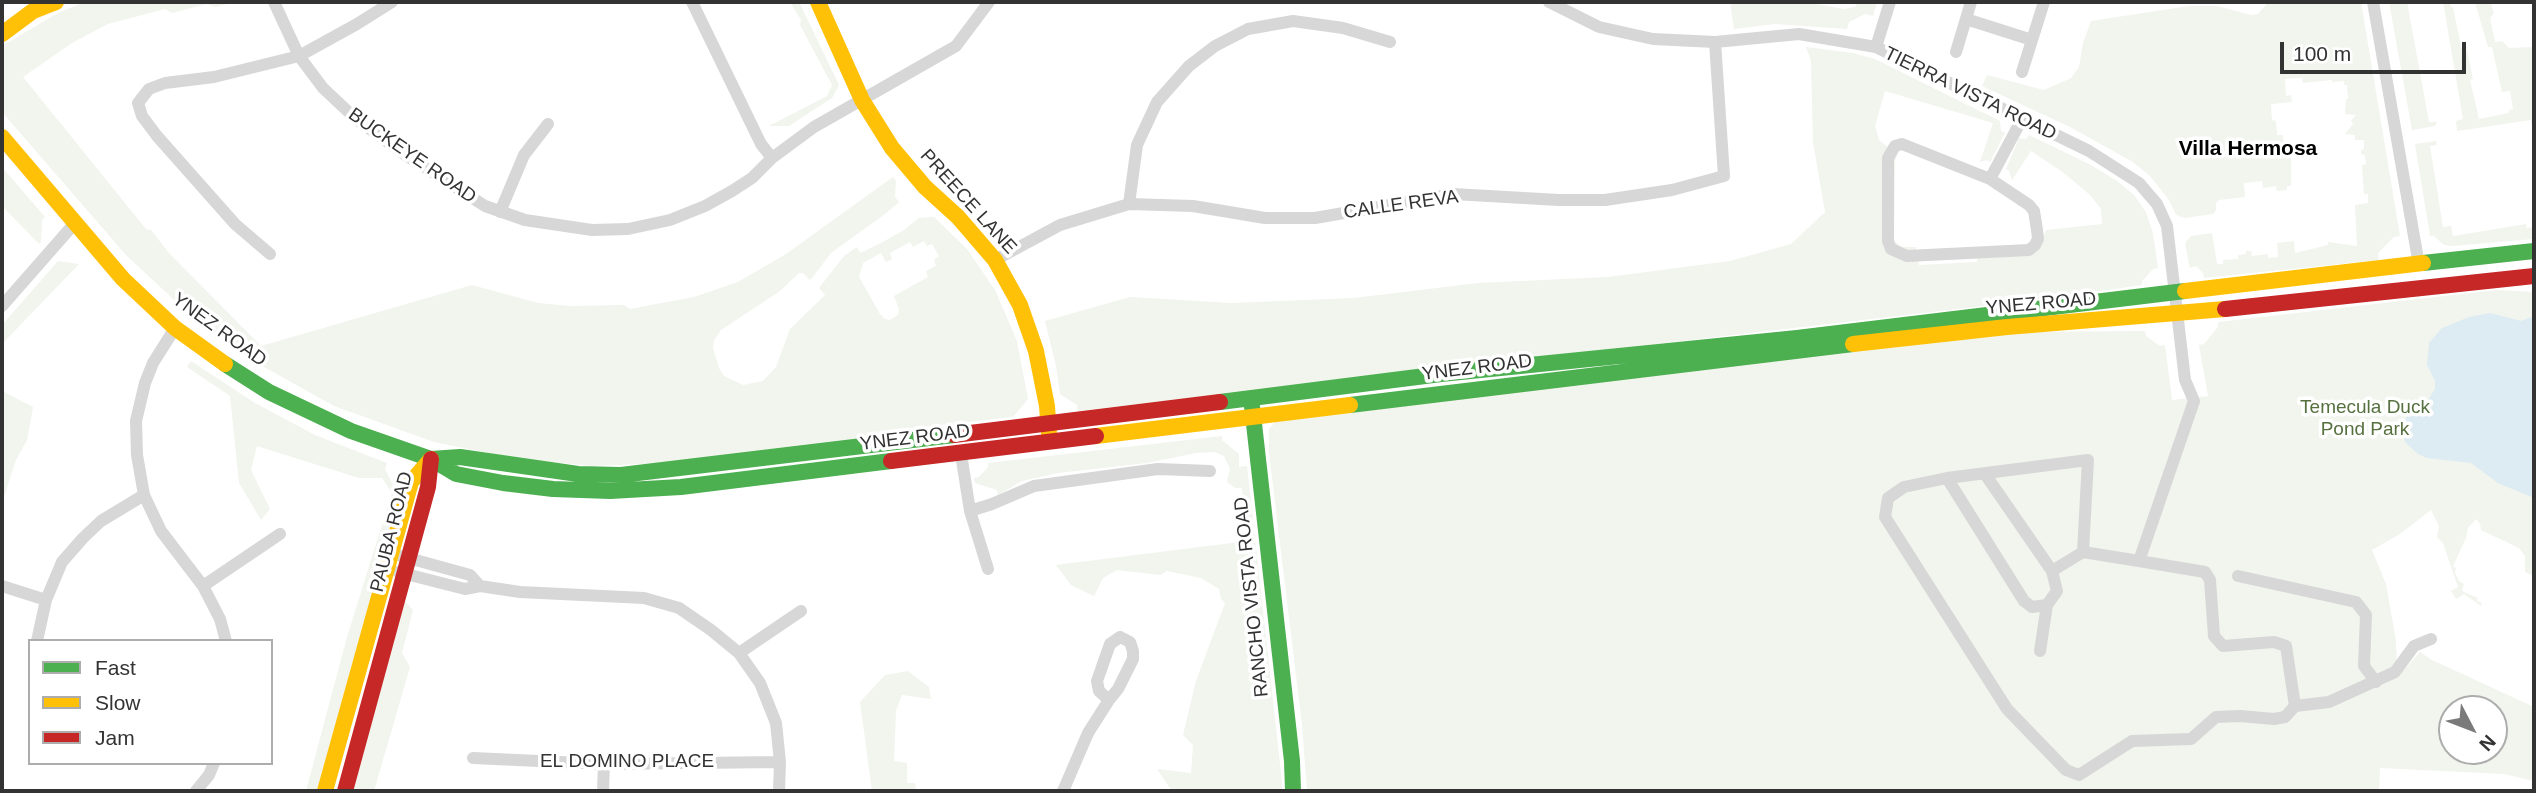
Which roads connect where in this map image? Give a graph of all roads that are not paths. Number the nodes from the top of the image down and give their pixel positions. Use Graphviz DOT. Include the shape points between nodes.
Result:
graph roads {
  1 [pos="56,2"];
  2 [pos="274,2"];
  3 [pos="392,2"];
  4 [pos="692,2"];
  5 [pos="818,2"];
  6 [pos="989,2"];
  7 [pos="1549,2"];
  8 [pos="1890,2"];
  9 [pos="1971,2"];
  10 [pos="2043,2"];
  11 [pos="2374,2"];
  12 [pos="29,6"];
  13 [pos="1966,19"];
  14 [pos="2,34"];
  15 [pos="2032,40"];
  16 [pos="1390,42"];
  17 [pos="1715,42"];
  18 [pos="1876,47"];
  19 [pos="1956,52"];
  20 [pos="299,56"];
  21 [pos="2022,72"];
  22 [pos="862,100"];
  23 [pos="2022,119"];
  24 [pos="548,124"];
  25 [pos="2,137"];
  26 [pos="772,159"];
  27 [pos="1990,179"];
  28 [pos="1129,204"];
  29 [pos="500,212"];
  30 [pos="74,224"];
  31 [pos="2534,251"];
  32 [pos="271,254"];
  33 [pos="995,260"];
  34 [pos="2419,265"];
  35 [pos="2534,276"];
  36 [pos="2175,293"];
  37 [pos="2313,300"];
  38 [pos="2,306"];
  39 [pos="2177,314"];
  40 [pos="174,328"];
  41 [pos="1251,399"];
  42 [pos="1253,416"];
  43 [pos="1048,423"];
  44 [pos="1050,443"];
  45 [pos="961,454"];
  46 [pos="430,459"];
  47 [pos="1210,471"];
  48 [pos="1985,474"];
  49 [pos="1947,478"];
  50 [pos="145,495"];
  51 [pos="970,511"];
  52 [pos="280,534"];
  53 [pos="2082,552"];
  54 [pos="389,561"];
  55 [pos="2139,561"];
  56 [pos="407,566"];
  57 [pos="988,569"];
  58 [pos="2052,571"];
  59 [pos="2238,576"];
  60 [pos="2,586"];
  61 [pos="203,586"];
  62 [pos="46,600"];
  63 [pos="2047,605"];
  64 [pos="801,611"];
  65 [pos="37,639"];
  66 [pos="225,639"];
  67 [pos="2431,639"];
  68 [pos="2039,651"];
  69 [pos="739,653"];
  70 [pos="2376,682"];
  71 [pos="1109,700"];
  72 [pos="2295,706"];
  73 [pos="473,758"];
  74 [pos="780,762"];
  75 [pos="213,765"];
  76 [pos="604,765"];
  77 [pos="196,791"];
  78 [pos="325,791"];
  79 [pos="345,791"];
  80 [pos="603,791"];
  81 [pos="779,791"];
  82 [pos="1063,791"];
  83 [pos="1293,791"];
  1 -- 12 [label="main road"];
  2 -- 20 [label="street, BUCKEYE ROAD"];
  3 -- 20 [label="street"];
  4 -- 26 [label="street"];
  5 -- 22 [label="main road, PREECE LANE"];
  6 -- 22 [label="street" via="956,46"];
  7 -- 17 [label="street, TIERRA VISTA ROAD" via="1599,27 1653,40"];
  8 -- 18 [label="street"];
  9 -- 13 [label="street"];
  10 -- 15 [label="street"];
  11 -- 34 [label="street"];
  12 -- 14 [label="main road"];
  13 -- 15 [label="street"];
  13 -- 19 [label="street"];
  15 -- 21 [label="street"];
  16 -- 28 [label="street" via="1343,28 1293,21 1248,29 1215,46 1189,66 1157,102 1137,145"];
  17 -- 18 [label="street, TIERRA VISTA ROAD" via="1800,34"];
  17 -- 28 [label="street, CALLE REVA" via="1724,176 1605,200 1452,194 1315,218 1265,218 1193,206"];
  18 -- 23 [label="street, TIERRA VISTA ROAD"];
  20 -- 29 [label="street, BUCKEYE ROAD" via="323,88 356,119 462,193"];
  20 -- 32 [label="street" via="214,77 165,83 149,89 138,103 142,116 166,146 235,223"];
  22 -- 26 [label="street, BUCKEYE ROAD" via="814,127"];
  22 -- 33 [label="main road, PREECE LANE" via="892,148"];
  23 -- 27 [label="street"];
  23 -- 36 [label="street, TIERRA VISTA ROAD" via="2089,151 2140,183 2167,226"];
  24 -- 29 [label="street" via="524,155"];
  25 -- 30 [label="main road, YNEZ ROAD"];
  26 -- 29 [label="street, BUCKEYE ROAD" via="752,178 705,206 628,229 558,226"];
  27 -- 27 [label="street" via="1902,144 1895,146 1888,158 1891,248 1908,256 2029,250 2038,239 2034,211"];
  28 -- 33 [label="street, CALLE REVA" via="1060,225"];
  30 -- 38 [label="street"];
  30 -- 40 [label="main road, YNEZ ROAD"];
  31 -- 34 [label="main road, YNEZ ROAD"];
  33 -- 43 [label="main road, PREECE LANE" via="1020,305 1036,351"];
  34 -- 36 [label="main road, YNEZ ROAD"];
  34 -- 37 [label="main road" via="2417,274 2402,280 2332,289"];
  35 -- 37 [label="main road, YNEZ ROAD"];
  36 -- 39 [label="street, TIERRA VISTA ROAD"];
  36 -- 41 [label="main road, YNEZ ROAD"];
  37 -- 39 [label="main road, YNEZ ROAD"];
  39 -- 42 [label="main road, YNEZ ROAD" via="2007,327"];
  39 -- 55 [label="street, TIERRA VISTA ROAD" via="2185,380 2193,401"];
  40 -- 46 [label="main road, YNEZ ROAD" via="269,392 351,431"];
  40 -- 50 [label="street" via="153,363 136,421"];
  41 -- 42 [label="main road, RANCHO VISTA ROAD"];
  41 -- 43 [label="main road, YNEZ ROAD"];
  42 -- 44 [label="main road, YNEZ ROAD"];
  42 -- 83 [label="main road, RANCHO VISTA ROAD"];
  43 -- 44 [label="main road, PREECE LANE"];
  43 -- 46 [label="main road, YNEZ ROAD" via="621,475 578,474 460,457"];
  44 -- 45 [label="main road, YNEZ ROAD"];
  45 -- 46 [label="main road, YNEZ ROAD" via="610,491 503,483 456,474"];
  45 -- 51 [label="street"];
  46 -- 54 [label="main road, PAUBA ROAD" via="411,482"];
  46 -- 56 [label="main road, PAUBA ROAD" via="428,487"];
  47 -- 51 [label="street" via="1158,469 1034,486"];
  48 -- 49 [label="street"];
  48 -- 53 [label="street" via="2088,460"];
  48 -- 58 [label="street"];
  49 -- 63 [label="street" via="2024,601 2032,607"];
  49 -- 72 [label="street" via="1904,487 1888,498 1885,517 2007,709 2066,770 2079,775 2133,741 2191,739 2216,717 2274,719 2285,717"];
  50 -- 61 [label="street" via="161,531"];
  50 -- 62 [label="street" via="101,520 83,538 62,562"];
  51 -- 57 [label="street"];
  52 -- 61 [label="street"];
  53 -- 55 [label="street"];
  53 -- 58 [label="street"];
  54 -- 56 [label="street"];
  54 -- 78 [label="main road, PAUBA ROAD"];
  55 -- 72 [label="street" via="2205,572 2210,580 2214,636 2223,646 2274,642 2286,646"];
  56 -- 69 [label="street" via="465,589 480,586 644,598 679,608"];
  56 -- 79 [label="main road, PAUBA ROAD"];
  58 -- 63 [label="street" via="2057,591"];
  59 -- 70 [label="street" via="2356,602 2366,615 2364,666"];
  60 -- 62 [label="street"];
  61 -- 66 [label="street"];
  62 -- 65 [label="street"];
  63 -- 68 [label="street"];
  64 -- 69 [label="street"];
  67 -- 70 [label="street" via="2414,646 2395,672"];
  69 -- 74 [label="street" via="760,683 776,723"];
  70 -- 72 [label="street" via="2329,702"];
  71 -- 82 [label="street" via="1088,733"];
  73 -- 76 [label="street, EL DOMINO PLACE"];
  74 -- 76 [label="street, EL DOMINO PLACE"];
  74 -- 81 [label="street"];
  75 -- 77 [label="street"];
  76 -- 80 [label="street"];
}
